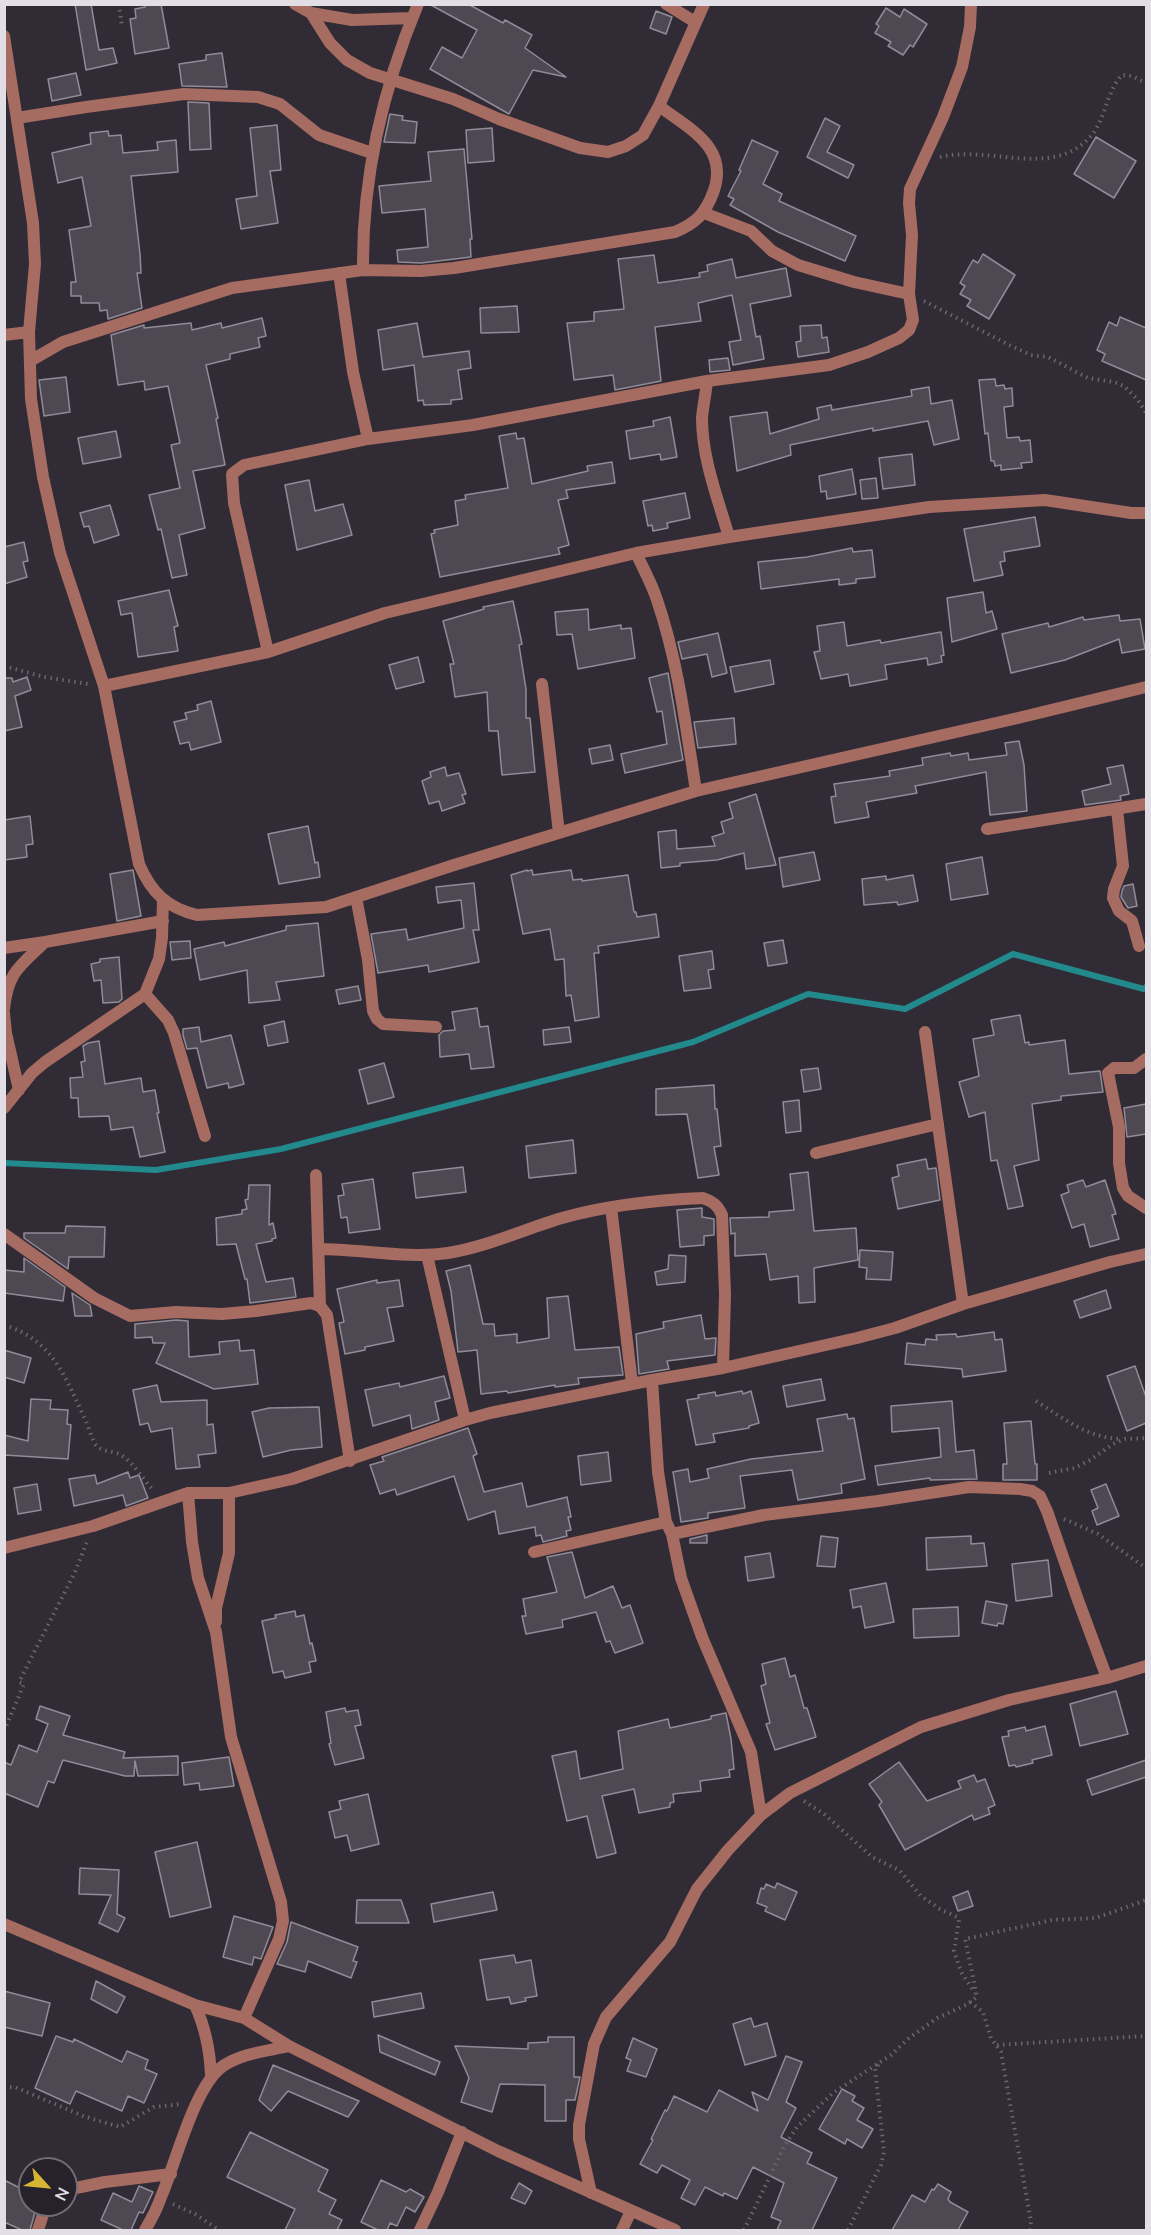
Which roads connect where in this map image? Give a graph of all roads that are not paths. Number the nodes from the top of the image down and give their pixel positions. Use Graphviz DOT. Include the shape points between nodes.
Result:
graph roads {
  1 [pos="296,4"];
  2 [pos="418,4"];
  3 [pos="666,4"];
  4 [pos="704,4"];
  5 [pos="971,4"];
  6 [pos="311,13"];
  7 [pos="412,18"];
  8 [pos="695,22"];
  9 [pos="4,36"];
  10 [pos="392,79"];
  11 [pos="659,106"];
  12 [pos="18,118"];
  13 [pos="372,153"];
  14 [pos="704,213"];
  15 [pos="363,270"];
  16 [pos="339,273"];
  17 [pos="909,294"];
  18 [pos="29,332"];
  19 [pos="4,335"];
  20 [pos="30,361"];
  21 [pos="707,381"];
  22 [pos="368,439"];
  23 [pos="1146,513"];
  24 [pos="729,537"];
  25 [pos="636,553"];
  26 [pos="268,652"];
  27 [pos="542,684"];
  28 [pos="104,686"];
  29 [pos="1146,687"];
  30 [pos="696,791"];
  31 [pos="1146,804"];
  32 [pos="1117,809"];
  33 [pos="987,829"];
  34 [pos="559,833"];
  35 [pos="356,897"];
  36 [pos="163,899"];
  37 [pos="163,921"];
  38 [pos="45,942"];
  39 [pos="1138,946"];
  40 [pos="4,948"];
  41 [pos="146,994"];
  42 [pos="4,1011"];
  43 [pos="436,1027"];
  44 [pos="925,1032"];
  45 [pos="1146,1059"];
  46 [pos="19,1090"];
  47 [pos="4,1108"];
  48 [pos="938,1124"];
  49 [pos="205,1136"];
  50 [pos="816,1154"];
  51 [pos="316,1175"];
  52 [pos="611,1207"];
  53 [pos="1146,1208"];
  54 [pos="4,1234"];
  55 [pos="319,1249"];
  56 [pos="1146,1254"];
  57 [pos="427,1255"];
  58 [pos="963,1304"];
  59 [pos="320,1306"];
  60 [pos="723,1368"];
  61 [pos="652,1380"];
  62 [pos="632,1383"];
  63 [pos="465,1420"];
  64 [pos="350,1461"];
  65 [pos="188,1493"];
  66 [pos="229,1493"];
  67 [pos="666,1522"];
  68 [pos="672,1534"];
  69 [pos="4,1548"];
  70 [pos="534,1552"];
  71 [pos="216,1632"];
  72 [pos="1146,1665"];
  73 [pos="1107,1678"];
  74 [pos="761,1815"];
  75 [pos="4,1924"];
  76 [pos="195,2005"];
  77 [pos="244,2018"];
  78 [pos="289,2046"];
  79 [pos="211,2076"];
  80 [pos="462,2132"];
  81 [pos="171,2174"];
  82 [pos="78,2188"];
  83 [pos="591,2193"];
  84 [pos="631,2211"];
  85 [pos="145,2230"];
  86 [pos="420,2230"];
  87 [pos="622,2230"];
  88 [pos="675,2230"];
  1 -- 6 [label="street"];
  2 -- 7 [label="street"];
  3 -- 8 [label="street"];
  4 -- 8 [label="street"];
  5 -- 17 [label="street" via="962,67 910,189"];
  6 -- 7 [label="street" via="352,20"];
  6 -- 10 [label="street" via="330,43 347,60 369,73"];
  7 -- 10 [label="street"];
  8 -- 11 [label="street"];
  9 -- 12 [label="street"];
  10 -- 11 [label="street" via="580,148 608,152 642,135"];
  10 -- 13 [label="street"];
  11 -- 14 [label="street" via="699,136 717,159 718,179"];
  12 -- 13 [label="street" via="184,94 258,97 280,104 319,135"];
  12 -- 18 [label="street" via="34,244"];
  13 -- 15 [label="street" via="363,229"];
  14 -- 15 [label="street" via="686,227 663,236 454,268"];
  14 -- 17 [label="street" via="751,231 772,251 798,265"];
  15 -- 16 [label="street"];
  16 -- 20 [label="street" via="232,288 63,342"];
  16 -- 22 [label="street" via="353,372"];
  17 -- 21 [label="street" via="913,320 909,330 868,352 829,365"];
  18 -- 19 [label="street"];
  18 -- 20 [label="street"];
  20 -- 28 [label="street" via="31,399 43,477 60,553"];
  21 -- 22 [label="street" via="473,425"];
  21 -- 24 [label="street" via="703,436"];
  22 -- 26 [label="street" via="244,465 232,474 234,502"];
  23 -- 24 [label="street" via="1045,500 929,507"];
  24 -- 25 [label="street"];
  25 -- 26 [label="street" via="386,613"];
  25 -- 30 [label="street" via="657,598 669,640"];
  26 -- 28 [label="street"];
  27 -- 34 [label="street"];
  28 -- 36 [label="street" via="139,864 146,882"];
  29 -- 30 [label="street"];
  30 -- 34 [label="street"];
  31 -- 32 [label="street"];
  32 -- 33 [label="street"];
  32 -- 39 [label="street" via="1123,866 1113,898 1119,911 1132,921"];
  34 -- 35 [label="street"];
  35 -- 36 [label="street" via="326,907 197,915 179,911"];
  35 -- 43 [label="street" via="377,1019 383,1024"];
  36 -- 37 [label="street"];
  37 -- 38 [label="street"];
  37 -- 41 [label="street" via="159,959"];
  38 -- 40 [label="street"];
  38 -- 42 [label="street" via="10,978"];
  41 -- 46 [label="street" via="45,1062"];
  41 -- 49 [label="street" via="174,1033"];
  42 -- 46 [label="street"];
  44 -- 48 [label="street"];
  45 -- 53 [label="street" via="1134,1068 1114,1068 1108,1073 1119,1127 1123,1188"];
  46 -- 47 [label="street"];
  48 -- 50 [label="street"];
  48 -- 58 [label="street"];
  51 -- 55 [label="street"];
  52 -- 57 [label="street"];
  52 -- 60 [label="street" via="703,1198 719,1207 725,1294"];
  52 -- 62 [label="street"];
  54 -- 59 [label="street" via="94,1298 130,1316 222,1314 311,1303"];
  55 -- 57 [label="street"];
  55 -- 59 [label="street"];
  56 -- 58 [label="street"];
  57 -- 63 [label="street"];
  58 -- 60 [label="street" via="895,1328"];
  59 -- 64 [label="street" via="327,1316"];
  60 -- 61 [label="street"];
  61 -- 62 [label="street"];
  61 -- 67 [label="street" via="658,1472"];
  62 -- 63 [label="street"];
  63 -- 64 [label="street"];
  64 -- 66 [label="street"];
  65 -- 66 [label="street"];
  65 -- 69 [label="street" via="93,1526"];
  65 -- 71 [label="street" via="198,1578"];
  66 -- 71 [label="street" via="229,1553 216,1608"];
  67 -- 68 [label="street"];
  67 -- 70 [label="street"];
  68 -- 73 [label="street" via="764,1515 969,1487 1032,1491 1040,1496 1047,1511"];
  68 -- 74 [label="street" via="681,1578 702,1637 751,1752"];
  71 -- 77 [label="street" via="231,1737 281,1902 283,1921 279,1939"];
  72 -- 73 [label="street"];
  73 -- 74 [label="street" via="1009,1700 921,1726 790,1793"];
  74 -- 83 [label="street" via="697,1889 670,1942 606,2017 588,2070 579,2125"];
  75 -- 76 [label="street"];
  76 -- 77 [label="street"];
  76 -- 79 [label="street" via="210,2048"];
  77 -- 78 [label="street"];
  78 -- 79 [label="street" via="238,2058"];
  78 -- 80 [label="street"];
  79 -- 81 [label="street"];
  80 -- 83 [label="street"];
  80 -- 86 [label="street"];
  81 -- 82 [label="street"];
  81 -- 85 [label="street"];
  83 -- 84 [label="street"];
  84 -- 87 [label="street"];
  84 -- 88 [label="street"];
}
